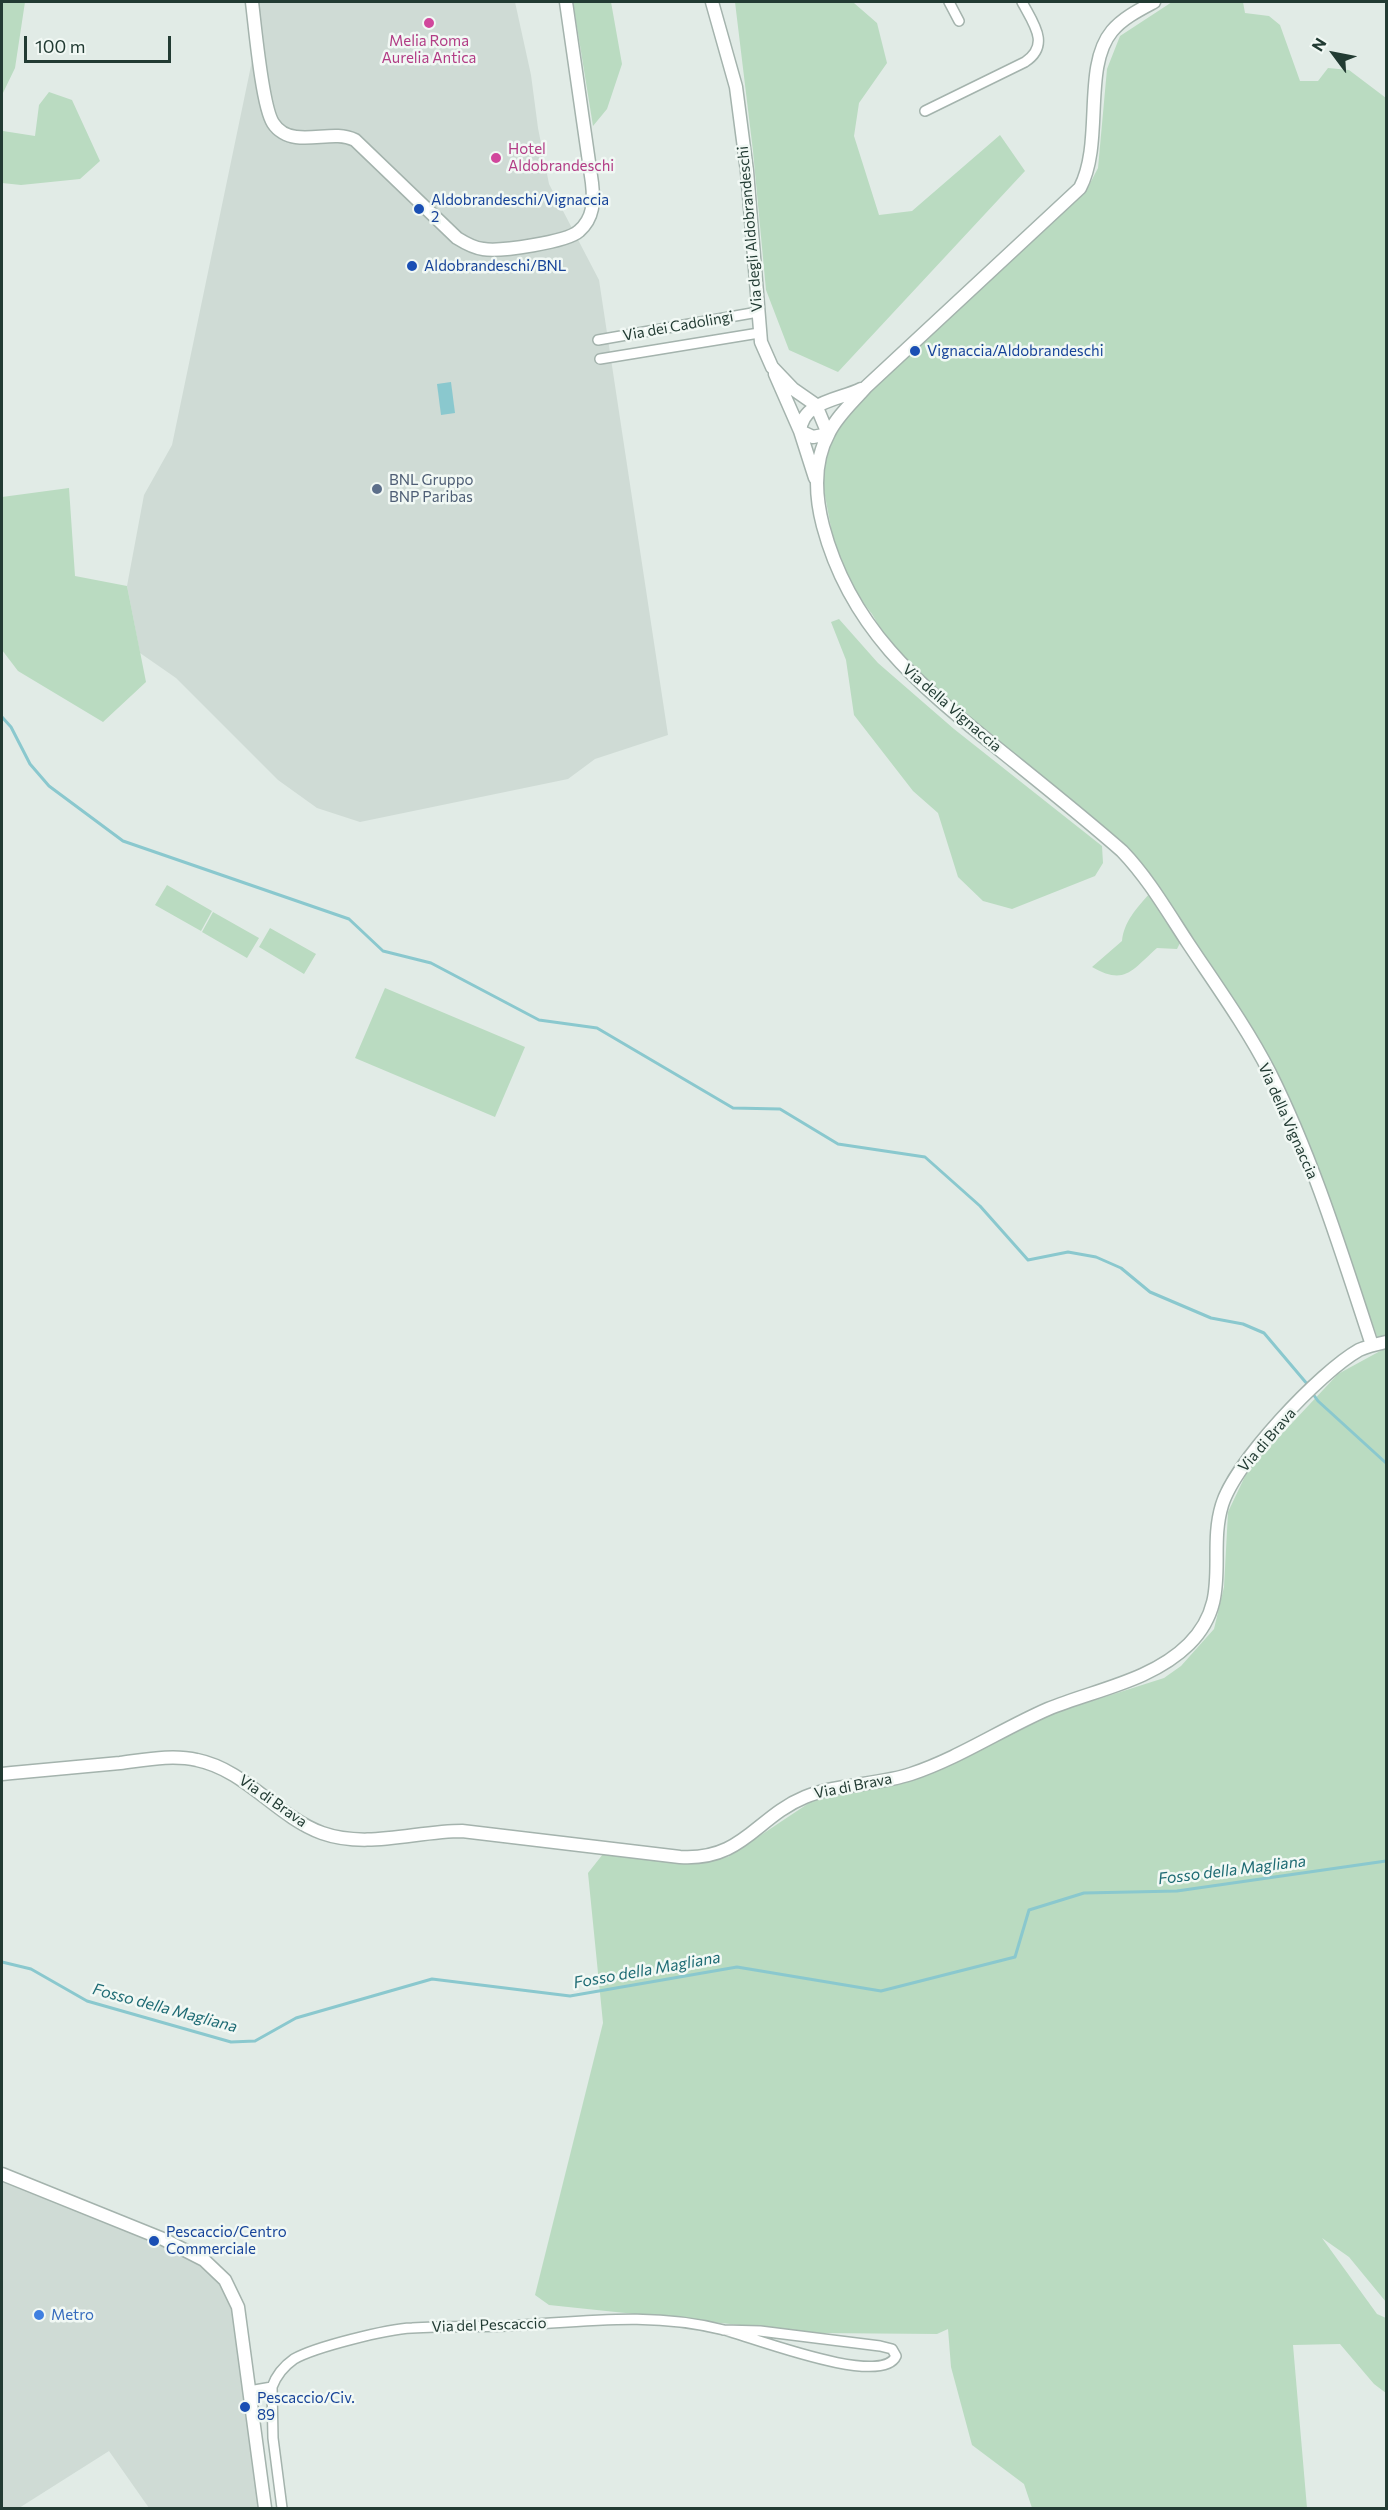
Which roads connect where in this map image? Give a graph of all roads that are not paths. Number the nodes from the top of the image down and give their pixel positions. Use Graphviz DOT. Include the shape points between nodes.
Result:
graph roads {
  1 [pos="252,2"];
  2 [pos="566,2"];
  3 [pos="712,2"];
  4 [pos="949,2"];
  5 [pos="1022,2"];
  6 [pos="1154,2"];
  7 [pos="958,21"];
  8 [pos="925,111"];
  9 [pos="758,312"];
  10 [pos="759,333"];
  11 [pos="598,340"];
  12 [pos="600,359"];
  13 [pos="772,367"];
  14 [pos="866,387"];
  15 [pos="816,405"];
  16 [pos="800,431"];
  17 [pos="828,434"];
  18 [pos="816,480"];
  19 [pos="1386,1342"];
  20 [pos="1372,1345"];
  21 [pos="2,1774"];
  22 [pos="2,2174"];
  23 [pos="723,2330"];
  24 [pos="272,2387"];
  25 [pos="249,2391"];
  26 [pos="265,2508"];
  27 [pos="282,2508"];
  1 -- 2 [label="street" via="266,103 275,126 292,136 340,136 355,140 457,238 491,250 566,239 582,229 592,212 594,198"];
  3 -- 9 [label="street, Via degli Aldobrandeschi" via="736,87"];
  4 -- 7 [label="street"];
  5 -- 8 [label="street" via="1040,36 1034,54"];
  6 -- 14 [label="street, Via della Vignaccia" via="1122,22 1104,44 1090,162 1074,195"];
  9 -- 10 [label="street, Via degli Aldobrandeschi"];
  9 -- 11 [label="street, Via dei Cadolingi"];
  10 -- 12 [label="street, Via dei Cadolingi"];
  10 -- 13 [label="street, Via degli Aldobrandeschi"];
  13 -- 15 [label="street, Via degli Aldobrandeschi"];
  13 -- 16 [label="street"];
  14 -- 15 [label="street"];
  14 -- 17 [label="street, Via della Vignaccia"];
  15 -- 16 [label="street" via="804,416"];
  15 -- 17 [label="street"];
  16 -- 17 [label="street" via="813,437"];
  16 -- 18 [label="street"];
  17 -- 18 [label="street, Via della Vignaccia"];
  18 -- 20 [label="street, Via della Vignaccia" via="824,528 841,578 894,656 948,708 1122,851 1143,875 1216,984 1269,1071 1289,1115"];
  19 -- 20 [label="street, Via di Brava"];
  20 -- 21 [label="street, Via di Brava" via="1349,1357 1316,1386 1249,1457 1230,1486 1220,1517 1218,1583 1212,1608 1202,1628 1174,1657 1134,1678 1048,1709 910,1775 802,1798 743,1841 719,1852 680,1857 462,1831 367,1840 341,1838 306,1826 230,1772 191,1759"];
  22 -- 25 [label="street" via="163,2239 216,2270 233,2292 238,2307"];
  23 -- 23 [label="street, Via del Pescaccio" via="847,2366 886,2365 896,2356 892,2349 880,2346"];
  23 -- 24 [label="street, Via del Pescaccio" via="643,2318 400,2329 299,2356 281,2370"];
  24 -- 25 [label="street"];
  24 -- 27 [label="street" via="273,2438"];
  25 -- 26 [label="street"];
}
